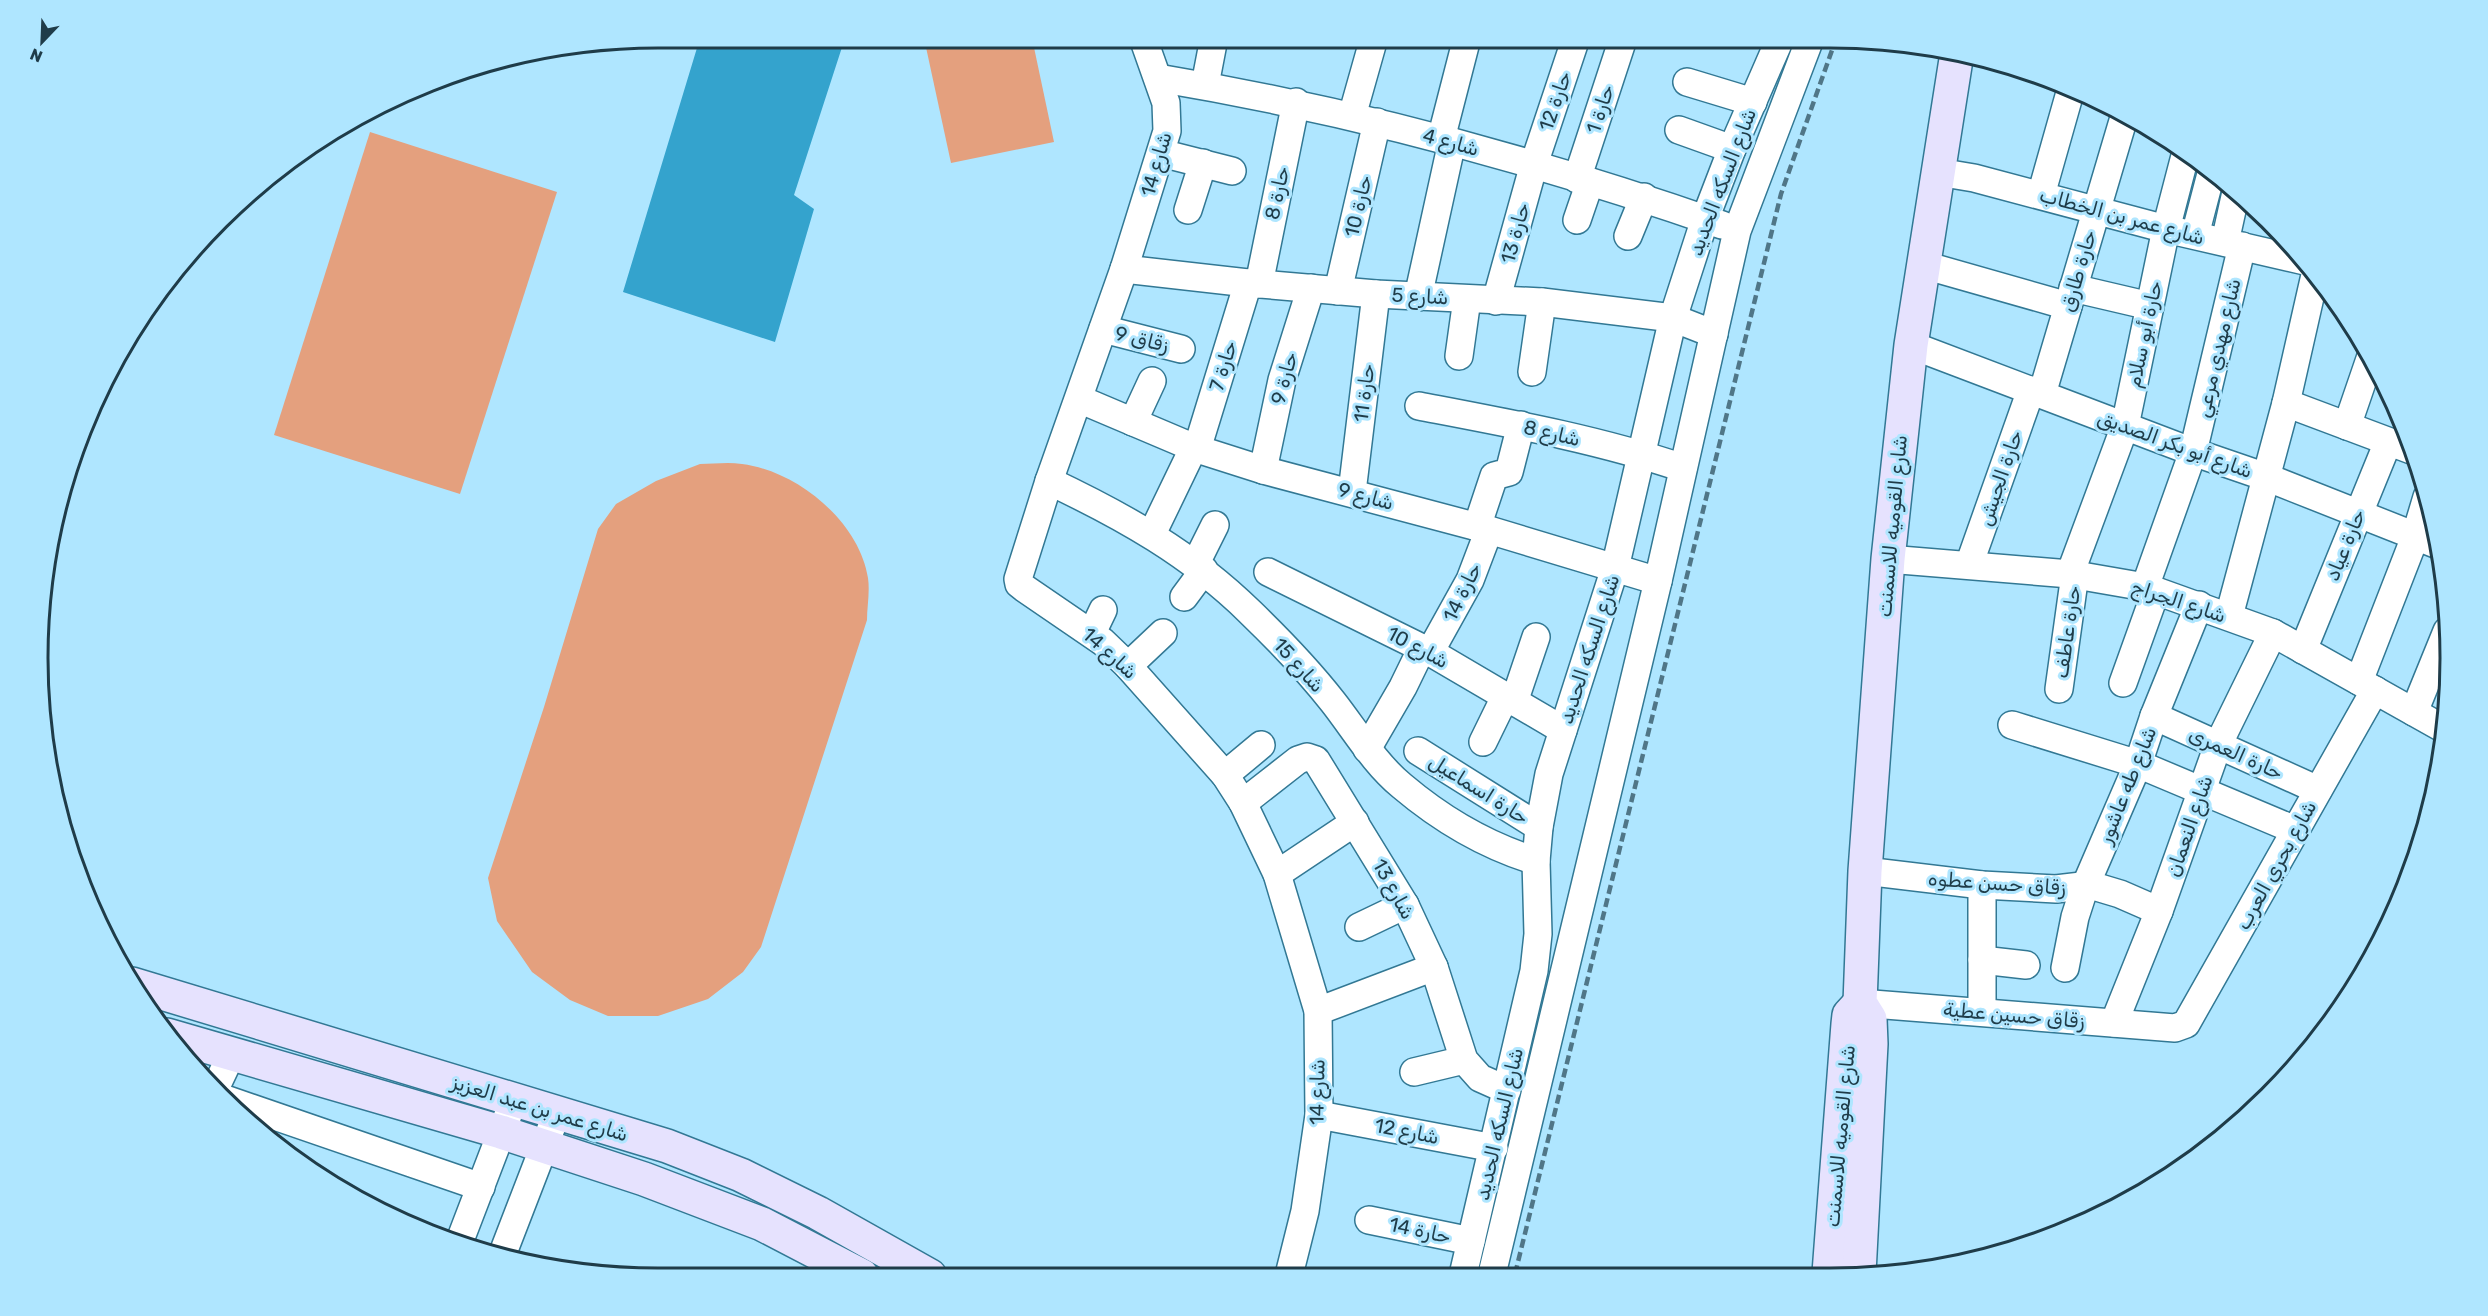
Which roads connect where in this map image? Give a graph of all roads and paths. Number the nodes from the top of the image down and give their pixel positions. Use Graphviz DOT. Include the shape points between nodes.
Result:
graph roads {
  1 [pos="1147,48"];
  2 [pos="1212,48"];
  3 [pos="1373,48"];
  4 [pos="1465,48"];
  5 [pos="1573,48"];
  6 [pos="1620,48"];
  7 [pos="1776,48"];
  8 [pos="1803,48"];
  9 [pos="1956,62"];
  10 [pos="1158,78"];
  11 [pos="1687,82"];
  12 [pos="1205,86"];
  13 [pos="2069,97"];
  14 [pos="1296,102"];
  15 [pos="1752,102"];
  16 [pos="1365,119"];
  17 [pos="2122,123"];
  18 [pos="1679,130"];
  19 [pos="1447,141"];
  20 [pos="1732,149"];
  21 [pos="1161,153"];
  22 [pos="2184,161"];
  23 [pos="1203,164"];
  24 [pos="1534,164"];
  25 [pos="1232,171"];
  26 [pos="1938,172"];
  27 [pos="1583,180"];
  28 [pos="2209,181"];
  29 [pos="2041,195"];
  30 [pos="1644,197"];
  31 [pos="2236,202"];
  32 [pos="1188,210"];
  33 [pos="2096,210"];
  34 [pos="1705,219"];
  35 [pos="1577,220"];
  36 [pos="2166,229"];
  37 [pos="1737,231"];
  38 [pos="2195,235"];
  39 [pos="1628,237"];
  40 [pos="2234,244"];
  41 [pos="2290,257"];
  42 [pos="1924,264"];
  43 [pos="1124,269"];
  44 [pos="1254,283"];
  45 [pos="2313,285"];
  46 [pos="1311,288"];
  47 [pos="1338,291"];
  48 [pos="1376,294"];
  49 [pos="1418,297"];
  50 [pos="2070,297"];
  51 [pos="1467,298"];
  52 [pos="1496,301"];
  53 [pos="1542,302"];
  54 [pos="2150,306"];
  55 [pos="1673,318"];
  56 [pos="1103,330"];
  57 [pos="1714,334"];
  58 [pos="1911,345"];
  59 [pos="1181,349"];
  60 [pos="1459,356"];
  61 [pos="2367,369"];
  62 [pos="1532,372"];
  63 [pos="1152,381"];
  64 [pos="2036,392"];
  65 [pos="1079,399"];
  66 [pos="2286,403"];
  67 [pos="1419,406"];
  68 [pos="1133,422"];
  69 [pos="1521,425"];
  70 [pos="2125,426"];
  71 [pos="2347,426"];
  72 [pos="2388,442"];
  73 [pos="2402,447"];
  74 [pos="1196,448"];
  75 [pos="2193,452"];
  76 [pos="1642,454"];
  77 [pos="1683,468"];
  78 [pos="1263,470"];
  79 [pos="2266,477"];
  80 [pos="1049,481"];
  81 [pos="1352,492"];
  82 [pos="2357,514"];
  83 [pos="1215,525"];
  84 [pos="1483,528"];
  85 [pos="1152,534"];
  86 [pos="2426,541"];
  87 [pos="1888,559"];
  88 [pos="1970,565"];
  89 [pos="1200,567"];
  90 [pos="1615,568"];
  91 [pos="1268,572"];
  92 [pos="2073,574"];
  93 [pos="1658,581"];
  94 [pos="2151,589"];
  95 [pos="1184,597"];
  96 [pos="2199,605"];
  97 [pos="2229,616"];
  98 [pos="1163,633"];
  99 [pos="2273,633"];
  100 [pos="1536,637"];
  101 [pos="2440,649"];
  102 [pos="1426,650"];
  103 [pos="2303,650"];
  104 [pos="1128,666"];
  105 [pos="2123,683"];
  106 [pos="2367,685"];
  107 [pos="2059,689"];
  108 [pos="1509,700"];
  109 [pos="2414,712"];
  110 [pos="2154,716"];
  111 [pos="2012,725"];
  112 [pos="2436,725"];
  113 [pos="1563,730"];
  114 [pos="1483,742"];
  115 [pos="1262,745"];
  116 [pos="2218,745"];
  117 [pos="1367,749"];
  118 [pos="1418,751"];
  119 [pos="2138,764"];
  120 [pos="1225,775"];
  121 [pos="2201,789"];
  122 [pos="2318,790"];
  123 [pos="1243,803"];
  124 [pos="1355,822"];
  125 [pos="1539,827"];
  126 [pos="2295,830"];
  127 [pos="1536,861"];
  128 [pos="1865,871"];
  129 [pos="1277,874"];
  130 [pos="1982,885"];
  131 [pos="2086,885"];
  132 [pos="1405,905"];
  133 [pos="2159,911"];
  134 [pos="1359,927"];
  135 [pos="1982,960"];
  136 [pos="2026,965"];
  137 [pos="1434,968"];
  138 [pos="2065,968"];
  139 [pos="146,988"];
  140 [pos="1860,1003"];
  141 [pos="1318,1011"];
  142 [pos="1982,1011"];
  143 [pos="2114,1023"];
  144 [pos="2169,1027"];
  145 [pos="183,1040"];
  146 [pos="231,1055"];
  147 [pos="1464,1060"];
  148 [pos="1414,1072"];
  149 [pos="219,1081"];
  150 [pos="1508,1090"];
  151 [pos="513,1100"];
  152 [pos="244,1106"];
  153 [pos="557,1113"];
  154 [pos="1319,1115"];
  155 [pos="501,1132"];
  156 [pos="544,1146"];
  157 [pos="1494,1148"];
  158 [pos="481,1187"];
  159 [pos="1369,1220"];
  160 [pos="462,1236"];
  161 [pos="1471,1241"];
  162 [pos="505,1248"];
  163 [pos="1845,1259"];
  164 [pos="847,1268"];
  165 [pos="916,1268"];
  166 [pos="1291,1268"];
  167 [pos="1465,1268"];
  168 [pos="1493,1268"];
  1 -- 10 [label="street, شارع 14"];
  2 -- 12 [label="street"];
  3 -- 16 [label="street, حارة 10"];
  4 -- 19 [label="street"];
  5 -- 24 [label="street, حارة 12"];
  6 -- 27 [label="street, حارة 1"];
  7 -- 15 [label="street, شارع السكه الحديد"];
  8 -- 37 [label="street, شارع السكه الحديد"];
  9 -- 26 [label="main road, شارع القوميه للاسمنت"];
  10 -- 12 [label="street, شارع 4"];
  10 -- 21 [label="street, شارع 14" via="1168,115"];
  11 -- 15 [label="street"];
  12 -- 14 [label="street, شارع 4"];
  13 -- 29 [label="street"];
  14 -- 16 [label="street, شارع 4"];
  14 -- 44 [label="street, حارة 8"];
  15 -- 20 [label="street, شارع السكه الحديد"];
  16 -- 19 [label="street, شارع 4"];
  16 -- 47 [label="street, حارة 10"];
  17 -- 33 [label="street, حارة طارق"];
  18 -- 20 [label="street"];
  19 -- 24 [label="street, شارع 4"];
  19 -- 49 [label="street"];
  20 -- 34 [label="street, شارع السكه الحديد"];
  21 -- 23 [label="street"];
  21 -- 43 [label="street, شارع 14"];
  22 -- 36 [label="street, حارة أبو سلام"];
  23 -- 25 [label="street"];
  23 -- 32 [label="street"];
  24 -- 27 [label="street, شارع 4"];
  24 -- 52 [label="street, حارة 13"];
  26 -- 29 [label="street, شارع عمر بن الخطاب"];
  26 -- 42 [label="main road, شارع القوميه للاسمنت"];
  27 -- 30 [label="street, شارع 4"];
  27 -- 35 [label="street, حارة 1"];
  28 -- 38 [label="street"];
  29 -- 33 [label="street, شارع عمر بن الخطاب"];
  30 -- 34 [label="street, شارع 4"];
  30 -- 39 [label="street"];
  31 -- 40 [label="street, شارع مهدي مرعي"];
  33 -- 36 [label="street, شارع عمر بن الخطاب"];
  33 -- 50 [label="street, حارة طارق"];
  34 -- 37 [label="street, شارع 4"];
  34 -- 55 [label="street, شارع السكه الحديد"];
  36 -- 38 [label="street, شارع عمر بن الخطاب"];
  36 -- 54 [label="street, حارة أبو سلام"];
  37 -- 57 [label="street, شارع السكه الحديد"];
  38 -- 40 [label="street, شارع عمر بن الخطاب"];
  40 -- 41 [label="street, شارع عمر بن الخطاب"];
  40 -- 75 [label="street, شارع مهدي مرعي"];
  42 -- 50 [label="street"];
  42 -- 58 [label="main road, شارع القوميه للاسمنت"];
  43 -- 44 [label="street, شارع 5"];
  43 -- 56 [label="street, شارع 14"];
  44 -- 46 [label="street, شارع 5"];
  44 -- 74 [label="street, حارة 7"];
  45 -- 66 [label="street"];
  46 -- 47 [label="street, شارع 5"];
  46 -- 78 [label="street, حارة 9" via="1282,380"];
  47 -- 48 [label="street, شارع 5"];
  48 -- 49 [label="street, شارع 5"];
  48 -- 81 [label="street, حارة 11"];
  49 -- 51 [label="street, شارع 5"];
  50 -- 54 [label="street"];
  50 -- 64 [label="street, حارة طارق"];
  51 -- 52 [label="street, شارع 5"];
  51 -- 60 [label="street"];
  52 -- 53 [label="street, شارع 5"];
  53 -- 55 [label="street, شارع 5"];
  53 -- 62 [label="street"];
  54 -- 70 [label="street, حارة أبو سلام"];
  55 -- 57 [label="street, شارع 5"];
  55 -- 76 [label="street, شارع السكه الحديد"];
  56 -- 59 [label="street, زقاق 9"];
  56 -- 65 [label="street, شارع 14"];
  57 -- 77 [label="street, شارع السكه الحديد"];
  58 -- 64 [label="street, شارع أبو بكر الصديق"];
  58 -- 87 [label="main road, شارع القوميه للاسمنت"];
  61 -- 71 [label="street"];
  63 -- 68 [label="street"];
  64 -- 70 [label="street, شارع أبو بكر الصديق"];
  64 -- 88 [label="street, حارة الجيش"];
  65 -- 68 [label="street, شارع 9"];
  65 -- 80 [label="street, شارع 14"];
  66 -- 71 [label="street"];
  66 -- 79 [label="street"];
  67 -- 69 [label="street, شارع 8"];
  68 -- 74 [label="street, شارع 9"];
  69 -- 76 [label="street, شارع 8"];
  69 -- 84 [label="street, حارة 14" via="1509,472 1494,476"];
  70 -- 75 [label="street, شارع أبو بكر الصديق"];
  70 -- 92 [label="street, حارة أبو سلام"];
  71 -- 72 [label="street"];
  72 -- 73 [label="street"];
  72 -- 82 [label="street, حارة عياد"];
  74 -- 78 [label="street, شارع 9"];
  74 -- 85 [label="street, حارة 7"];
  75 -- 79 [label="street, شارع أبو بكر الصديق"];
  75 -- 94 [label="street, شارع مهدي مرعي"];
  76 -- 77 [label="street, شارع 8"];
  76 -- 90 [label="street, شارع السكه الحديد"];
  77 -- 93 [label="street, شارع السكه الحديد"];
  78 -- 81 [label="street, شارع 9"];
  79 -- 82 [label="street, شارع أبو بكر الصديق"];
  79 -- 97 [label="street"];
  80 -- 85 [label="street, شارع 15"];
  80 -- 104 [label="street, شارع 14" via="1017,579 1019,584 1097,621"];
  81 -- 84 [label="street, شارع 9"];
  82 -- 86 [label="street, شارع أبو بكر الصديق"];
  82 -- 103 [label="street, حارة عياد"];
  83 -- 89 [label="street"];
  84 -- 90 [label="street, شارع 9"];
  84 -- 102 [label="street, حارة 14" via="1470,580"];
  85 -- 89 [label="street, شارع 15"];
  86 -- 106 [label="street, شارع بحري العرب"];
  87 -- 88 [label="street, شارع الجراج"];
  87 -- 128 [label="main road, شارع القوميه للاسمنت"];
  88 -- 92 [label="street, شارع الجراج"];
  89 -- 95 [label="street"];
  89 -- 117 [label="street, شارع 15" via="1291,654"];
  90 -- 93 [label="street, شارع 9"];
  90 -- 113 [label="street, شارع السكه الحديد"];
  91 -- 102 [label="street, شارع 10"];
  92 -- 94 [label="street, شارع الجراج"];
  92 -- 107 [label="street, حارة عاطف"];
  93 -- 168 [label="street, شارع السكه الحديد"];
  94 -- 96 [label="street, شارع الجراج"];
  94 -- 105 [label="street, شارع مهدي مرعي"];
  96 -- 97 [label="street, شارع الجراج"];
  96 -- 110 [label="street, شارع طه عاشور"];
  97 -- 99 [label="street, شارع الجراج"];
  98 -- 104 [label="street"];
  99 -- 103 [label="street, شارع الجراج"];
  99 -- 116 [label="street, شارع النعمان"];
  100 -- 108 [label="street"];
  101 -- 109 [label="street"];
  102 -- 108 [label="street, شارع 10"];
  102 -- 117 [label="street, حارة 14"];
  103 -- 106 [label="street, شارع الجراج"];
  104 -- 120 [label="street, شارع 14"];
  106 -- 109 [label="street, شارع الجراج"];
  106 -- 122 [label="street, شارع بحري العرب"];
  108 -- 113 [label="street, شارع 10"];
  108 -- 114 [label="street"];
  109 -- 112 [label="street, شارع الجراج"];
  110 -- 116 [label="street, حارة العمرى"];
  110 -- 119 [label="street, شارع طه عاشور"];
  111 -- 119 [label="street"];
  113 -- 125 [label="street, شارع السكه الحديد" via="1549,774"];
  115 -- 120 [label="street"];
  116 -- 121 [label="street, شارع النعمان"];
  116 -- 122 [label="street, حارة العمرى"];
  117 -- 127 [label="street, شارع 15" via="1401,786 1436,812 1477,837"];
  118 -- 125 [label="street, حارة اسماعيل"];
  119 -- 121 [label="street"];
  119 -- 131 [label="street, شارع طه عاشور"];
  120 -- 123 [label="street, شارع 14"];
  121 -- 126 [label="street"];
  121 -- 133 [label="street, شارع النعمان"];
  122 -- 126 [label="street, شارع بحري العرب"];
  123 -- 124 [label="street, شارع 13" via="1307,757 1322,767"];
  123 -- 129 [label="street, شارع 14"];
  124 -- 129 [label="street"];
  124 -- 132 [label="street, شارع 13"];
  125 -- 127 [label="street, شارع السكه الحديد"];
  126 -- 144 [label="street, شارع بحري العرب" via="2191,1019 2181,1027"];
  127 -- 150 [label="street, شارع السكه الحديد" via="1538,934 1534,971"];
  128 -- 130 [label="street, زقاق حسن عطوه"];
  128 -- 140 [label="main road, شارع القوميه للاسمنت"];
  129 -- 141 [label="street, شارع 14"];
  130 -- 131 [label="street, زقاق حسن عطوه" via="2056,889"];
  130 -- 135 [label="street"];
  131 -- 133 [label="street, زقاق حسن عطوه"];
  131 -- 138 [label="street, شارع طه عاشور"];
  132 -- 134 [label="street"];
  132 -- 137 [label="street, شارع 13"];
  133 -- 143 [label="street, شارع النعمان"];
  135 -- 136 [label="street"];
  135 -- 142 [label="street"];
  137 -- 141 [label="street"];
  137 -- 147 [label="street, شارع 13"];
  139 -- 151 [label="main road, شارع عمر بن عبد العزيز"];
  140 -- 142 [label="street, زقاق حسين عطية"];
  140 -- 163 [label="main road, شارع القوميه للاسمنت" via="1848,1024"];
  141 -- 154 [label="street, شارع 14"];
  142 -- 143 [label="street, زقاق حسين عطية"];
  143 -- 144 [label="street, زقاق حسين عطية"];
  145 -- 146 [label="main road, شارع عمر بن عبد العزيز"];
  146 -- 149 [label="street"];
  146 -- 155 [label="main road, شارع عمر بن عبد العزيز"];
  147 -- 148 [label="street"];
  147 -- 150 [label="street, شارع 13" via="1480,1078"];
  150 -- 157 [label="street, شارع السكه الحديد"];
  151 -- 153 [label="main road, شارع عمر بن عبد العزيز"];
  151 -- 155 [label="street"];
  152 -- 158 [label="street"];
  153 -- 156 [label="street"];
  153 -- 165 [label="main road, شارع عمر بن عبد العزيز" via="667,1146 741,1175"];
  154 -- 157 [label="street, شارع 12"];
  154 -- 166 [label="street, شارع 14" via="1305,1211"];
  155 -- 156 [label="main road, شارع عمر بن عبد العزيز"];
  155 -- 158 [label="street"];
  156 -- 162 [label="street"];
  156 -- 164 [label="main road, شارع عمر بن عبد العزيز" via="762,1224"];
  157 -- 161 [label="street, شارع السكه الحديد"];
  158 -- 160 [label="street"];
  159 -- 161 [label="street, حارة 14"];
  161 -- 167 [label="street, شارع السكه الحديد"];
}
